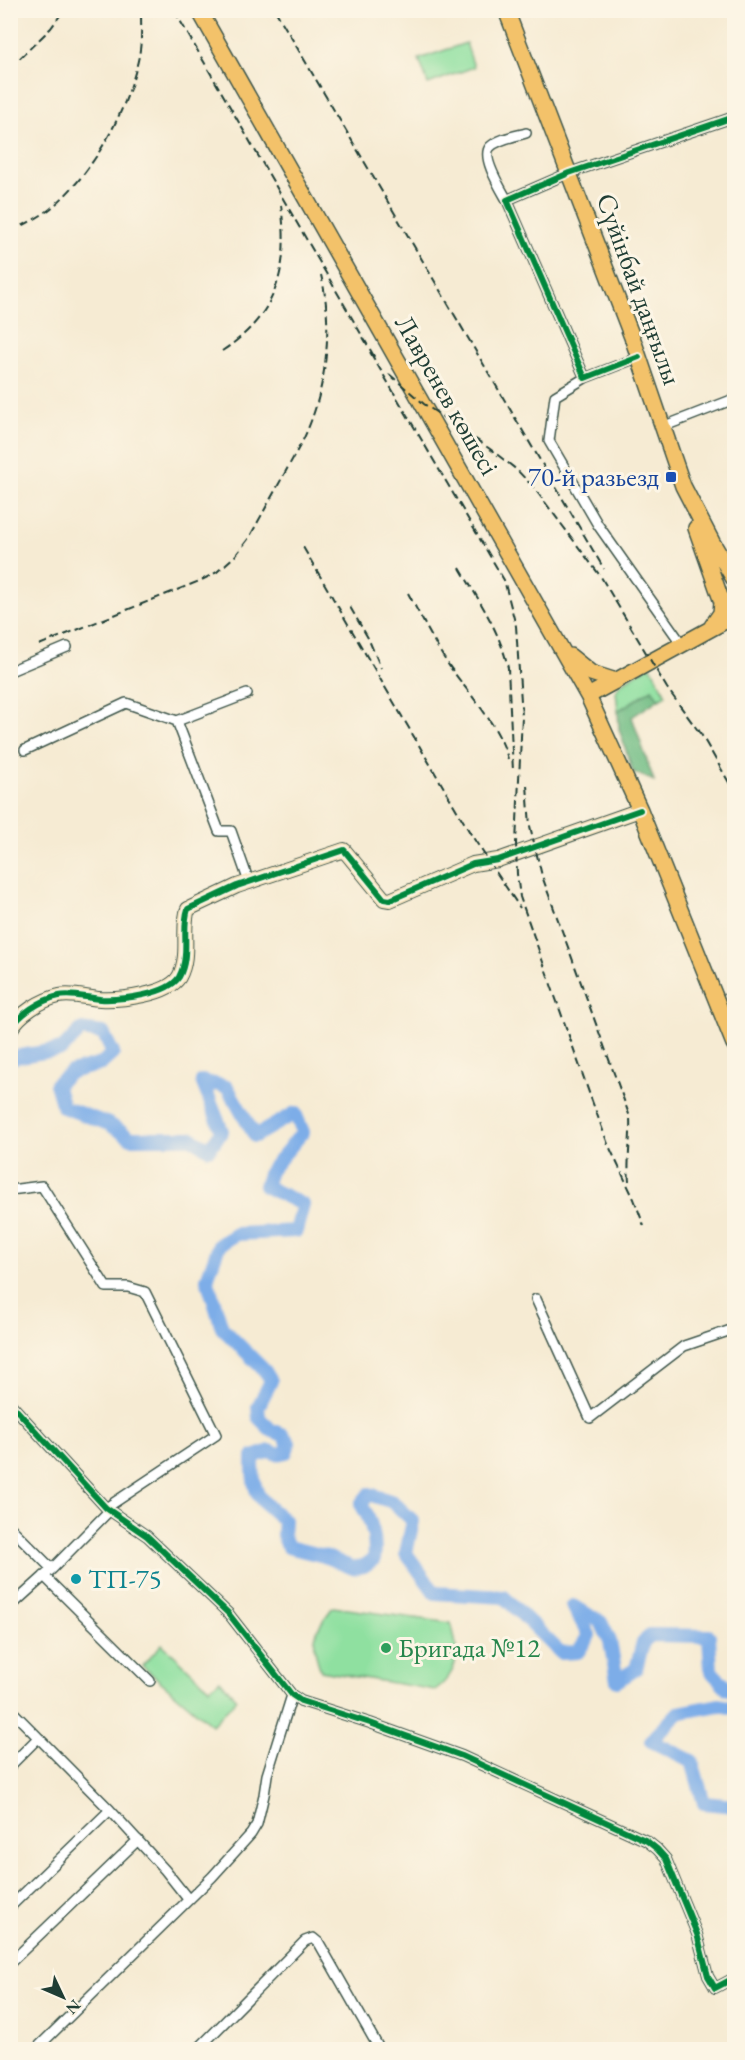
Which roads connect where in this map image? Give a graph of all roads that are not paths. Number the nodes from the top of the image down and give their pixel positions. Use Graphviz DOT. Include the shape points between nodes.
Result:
graph roads {
  1 [pos="199,10"];
  2 [pos="506,10"];
  3 [pos="735,117"];
  4 [pos="526,133"];
  5 [pos="569,173"];
  6 [pos="507,200"];
  7 [pos="639,357"];
  8 [pos="585,378"];
  9 [pos="735,399"];
  10 [pos="662,427"];
  11 [pos="683,486"];
  12 [pos="735,579"];
  13 [pos="735,616"];
  14 [pos="722,625"];
  15 [pos="557,643"];
  16 [pos="681,643"];
  17 [pos="67,647"];
  18 [pos="10,671"];
  19 [pos="616,681"];
  20 [pos="247,694"];
  21 [pos="588,696"];
  22 [pos="177,721"];
  23 [pos="25,750"];
  24 [pos="640,810"];
  25 [pos="249,882"];
  26 [pos="10,1030"];
  27 [pos="735,1044"];
  28 [pos="10,1190"];
  29 [pos="536,1299"];
  30 [pos="735,1329"];
  31 [pos="10,1403"];
  32 [pos="108,1509"];
  33 [pos="10,1527"];
  34 [pos="52,1569"];
  35 [pos="44,1576"];
  36 [pos="10,1607"];
  37 [pos="150,1681"];
  38 [pos="292,1695"];
  39 [pos="10,1709"];
  40 [pos="39,1738"];
  41 [pos="10,1766"];
  42 [pos="110,1810"];
  43 [pos="138,1840"];
  44 [pos="188,1899"];
  45 [pos="10,1907"];
  46 [pos="10,1964"];
  47 [pos="735,1978"];
  48 [pos="35,2049"];
  49 [pos="197,2049"];
  50 [pos="380,2049"];
  1 -- 15 [label="main road, Лавренев көшесі"];
  2 -- 5 [label="main road, Сүйінбай даңғылы"];
  3 -- 5 [label="street"];
  4 -- 6 [label="street" via="488,149 490,165"];
  5 -- 6 [label="street"];
  5 -- 7 [label="main road, Сүйінбай даңғылы"];
  6 -- 8 [label="street"];
  7 -- 8 [label="street"];
  7 -- 10 [label="main road, Сүйінбай даңғылы"];
  8 -- 16 [label="street" via="555,396 549,441 598,525"];
  9 -- 10 [label="street"];
  10 -- 11 [label="main road, Сүйінбай даңғылы"];
  11 -- 12 [label="main road, Сүйінбай даңғылы"];
  11 -- 14 [label="main road" via="722,602"];
  13 -- 14 [label="main road"];
  14 -- 16 [label="main road"];
  15 -- 19 [label="main road" via="591,674"];
  15 -- 21 [label="main road, Лавренев көшесі"];
  16 -- 19 [label="main road"];
  17 -- 18 [label="street"];
  19 -- 21 [label="main road"];
  20 -- 22 [label="street"];
  21 -- 24 [label="main road, Лавренев көшесі"];
  22 -- 23 [label="street" via="126,703"];
  22 -- 25 [label="street" via="219,831 231,831"];
  24 -- 25 [label="street" via="498,860 473,864 390,900 384,899 344,850"];
  24 -- 27 [label="main road, Лавренев көшесі"];
  25 -- 26 [label="street" via="188,909 183,963 178,978 169,987 103,999 61,995 16,1020"];
  28 -- 32 [label="street" via="42,1186 106,1287 145,1292 216,1435"];
  29 -- 30 [label="street" via="590,1418 684,1346"];
  31 -- 32 [label="street"];
  32 -- 34 [label="street"];
  32 -- 38 [label="street" via="147,1536 228,1613"];
  33 -- 34 [label="street"];
  34 -- 35 [label="street"];
  35 -- 36 [label="street"];
  35 -- 37 [label="street"];
  38 -- 44 [label="street" via="267,1775 257,1824 244,1843"];
  38 -- 47 [label="street" via="462,1756 647,1841 666,1859 715,1988"];
  39 -- 40 [label="street"];
  40 -- 41 [label="street"];
  40 -- 42 [label="street"];
  42 -- 43 [label="street"];
  42 -- 45 [label="street"];
  43 -- 44 [label="street"];
  43 -- 46 [label="street"];
  44 -- 48 [label="street"];
  49 -- 50 [label="street" via="305,1941 313,1938 320,1943"];
}
